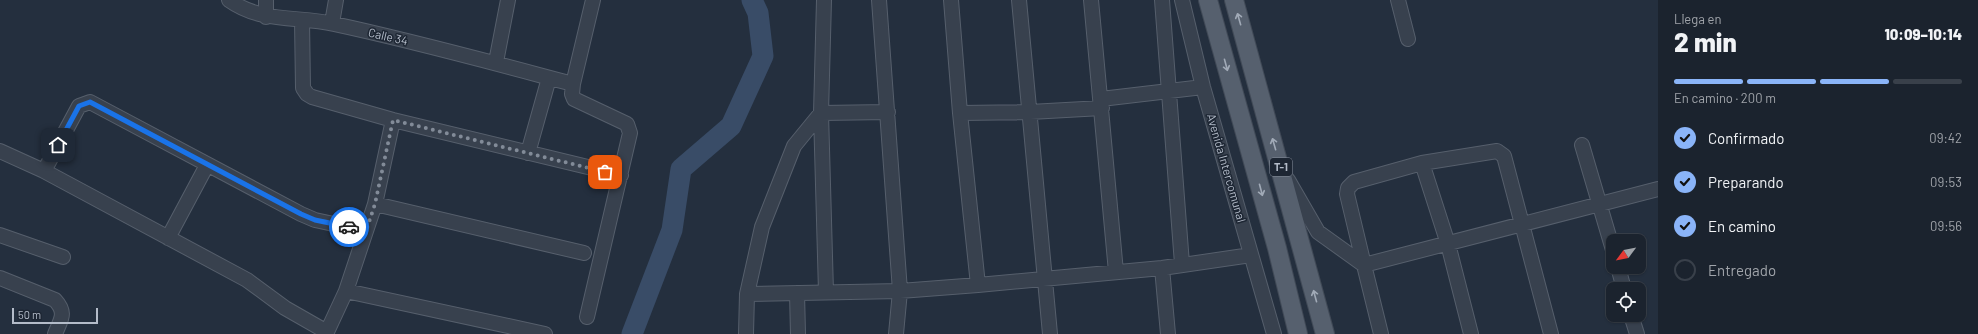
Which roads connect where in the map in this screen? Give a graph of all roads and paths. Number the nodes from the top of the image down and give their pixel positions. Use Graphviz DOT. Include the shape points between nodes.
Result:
graph roads {
  1 [pos="229,0"];
  2 [pos="266,0"];
  3 [pos="336,0"];
  4 [pos="508,0"];
  5 [pos="592,0"];
  6 [pos="824,0"];
  7 [pos="879,0"];
  8 [pos="951,0"];
  9 [pos="1019,0"];
  10 [pos="1091,0"];
  11 [pos="1162,0"];
  12 [pos="1182,0"];
  13 [pos="1208,0"];
  14 [pos="1234,0"];
  15 [pos="1398,0"];
  16 [pos="266,17"];
  17 [pos="302,21"];
  18 [pos="332,23"];
  19 [pos="1408,39"];
  20 [pos="496,62"];
  21 [pos="549,78"];
  22 [pos="573,84"];
  23 [pos="1203,87"];
  24 [pos="1169,92"];
  25 [pos="1101,103"];
  26 [pos="888,112"];
  27 [pos="1030,112"];
  28 [pos="821,113"];
  29 [pos="960,113"];
  30 [pos="393,120"];
  31 [pos="1582,145"];
  32 [pos="0,151"];
  33 [pos="528,153"];
  34 [pos="1422,163"];
  35 [pos="207,165"];
  36 [pos="1280,165"];
  37 [pos="44,171"];
  38 [pos="621,175"];
  39 [pos="1658,189"];
  40 [pos="375,204"];
  41 [pos="1600,205"];
  42 [pos="1522,224"];
  43 [pos="366,231"];
  44 [pos="1608,234"];
  45 [pos="0,235"];
  46 [pos="168,238"];
  47 [pos="1448,244"];
  48 [pos="584,253"];
  49 [pos="1251,255"];
  50 [pos="63,257"];
  51 [pos="1182,264"];
  52 [pos="1364,265"];
  53 [pos="1162,268"];
  54 [pos="1116,272"];
  55 [pos="0,278"];
  56 [pos="1045,279"];
  57 [pos="978,285"];
  58 [pos="900,290"];
  59 [pos="346,291"];
  60 [pos="826,292"];
  61 [pos="797,293"];
  62 [pos="747,294"];
  63 [pos="587,317"];
  64 [pos="1633,322"];
  65 [pos="327,333"];
  66 [pos="55,334"];
  67 [pos="546,334"];
  68 [pos="746,334"];
  69 [pos="798,334"];
  70 [pos="896,334"];
  71 [pos="1050,334"];
  72 [pos="1168,334"];
  73 [pos="1274,334"];
  74 [pos="1298,334"];
  75 [pos="1325,334"];
  76 [pos="1381,334"];
  77 [pos="1472,334"];
  78 [pos="1551,334"];
  79 [pos="1637,334"];
  1 -- 16 [label="street, Calle 34" via="239,7"];
  2 -- 16 [label="street"];
  3 -- 18 [label="street"];
  4 -- 20 [label="street"];
  5 -- 22 [label="street"];
  6 -- 28 [label="street"];
  7 -- 26 [label="street"];
  8 -- 29 [label="street"];
  9 -- 27 [label="street"];
  10 -- 25 [label="street"];
  11 -- 24 [label="street"];
  12 -- 23 [label="street, Avenida Intercomunal"];
  13 -- 74 [label="main road, T-1, one-way" via="1277,248"];
  36 -- 14 [label="main road, T-1, one-way"];
  15 -- 19 [label="street"];
  16 -- 17 [label="street, Calle 34"];
  17 -- 18 [label="street, Calle 34"];
  17 -- 30 [label="street" via="303,88 307,94"];
  18 -- 20 [label="street, Calle 34"];
  20 -- 21 [label="street, Calle 34"];
  21 -- 22 [label="street, Calle 34"];
  21 -- 33 [label="street"];
  22 -- 38 [label="street" via="574,99 627,124 630,128"];
  23 -- 24 [label="street"];
  23 -- 49 [label="street, Avenida Intercomunal"];
  24 -- 25 [label="street"];
  24 -- 51 [label="street"];
  25 -- 27 [label="street"];
  25 -- 54 [label="street"];
  26 -- 28 [label="street"];
  26 -- 58 [label="street"];
  27 -- 29 [label="street"];
  27 -- 56 [label="street"];
  28 -- 60 [label="street"];
  28 -- 62 [label="street" via="794,146 762,227"];
  29 -- 57 [label="street"];
  30 -- 33 [label="street"];
  30 -- 40 [label="street"];
  31 -- 41 [label="street"];
  32 -- 37 [label="street"];
  33 -- 38 [label="street"];
  34 -- 42 [label="street" via="1497,151 1501,153 1504,156"];
  34 -- 47 [label="street"];
  34 -- 52 [label="street" via="1354,182 1348,188 1347,194"];
  35 -- 37 [label="street" via="90,102 79,106"];
  35 -- 43 [label="street" via="315,220"];
  35 -- 46 [label="street"];
  36 -- 52 [label="street" via="1318,232"];
  75 -- 36 [label="main road, T-1, one-way"];
  37 -- 46 [label="street"];
  38 -- 63 [label="street"];
  39 -- 41 [label="street"];
  40 -- 43 [label="street"];
  40 -- 48 [label="street"];
  41 -- 42 [label="street"];
  41 -- 44 [label="street"];
  42 -- 47 [label="street"];
  42 -- 78 [label="street"];
  43 -- 59 [label="street"];
  45 -- 50 [label="street"];
  46 -- 65 [label="street" via="247,280 280,305"];
  47 -- 52 [label="street"];
  47 -- 77 [label="street"];
  49 -- 51 [label="street"];
  49 -- 73 [label="street, Avenida Intercomunal"];
  51 -- 53 [label="street"];
  52 -- 76 [label="street"];
  53 -- 54 [label="street"];
  53 -- 72 [label="street"];
  54 -- 56 [label="street"];
  55 -- 66 [label="street" via="55,300 61,307 62,315"];
  56 -- 57 [label="street"];
  56 -- 71 [label="street"];
  57 -- 58 [label="street"];
  58 -- 60 [label="street"];
  58 -- 70 [label="street"];
  59 -- 65 [label="street"];
  59 -- 67 [label="street"];
  60 -- 61 [label="street"];
  61 -- 62 [label="street"];
  61 -- 69 [label="street"];
  62 -- 68 [label="street"];
  64 -- 79 [label="street"];
}
